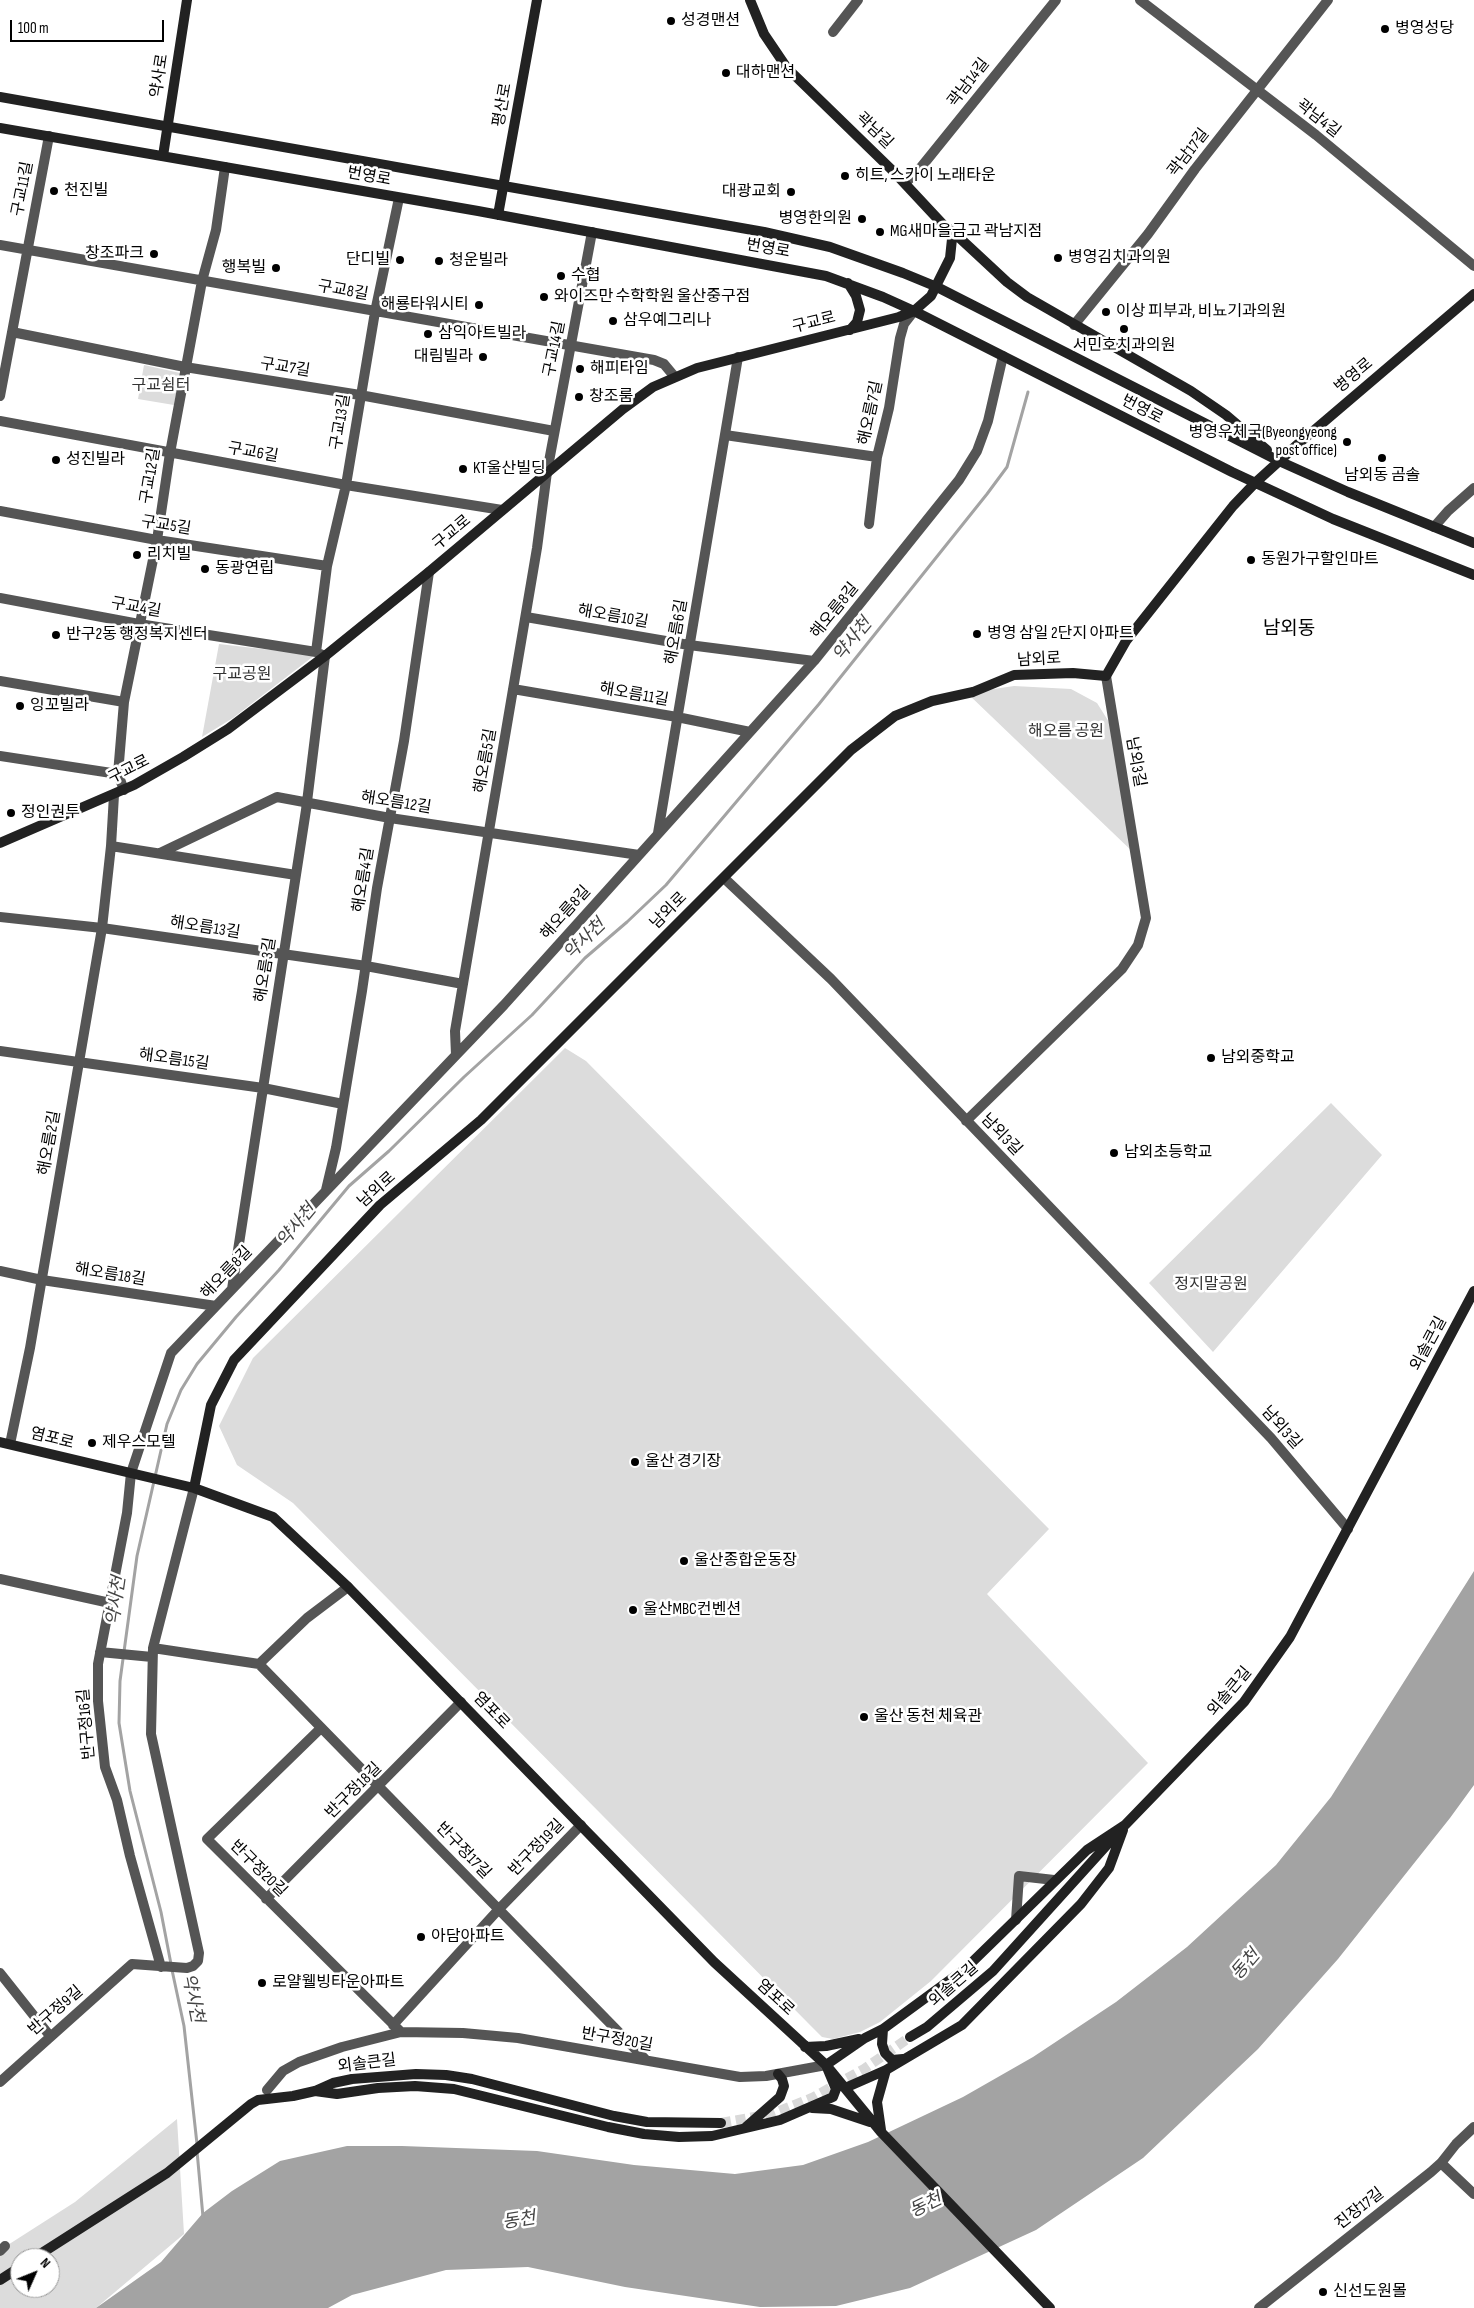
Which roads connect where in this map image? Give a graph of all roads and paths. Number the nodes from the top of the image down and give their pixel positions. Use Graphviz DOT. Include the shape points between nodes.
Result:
graph roads {
  1 [pos="187,0"];
  2 [pos="537,0"];
  3 [pos="750,0"];
  4 [pos="858,0"];
  5 [pos="1056,0"];
  6 [pos="1140,0"];
  7 [pos="1328,0"];
  8 [pos="833,32"];
  9 [pos="1258,91"];
  10 [pos="0,97"];
  11 [pos="167,126"];
  12 [pos="0,128"];
  13 [pos="49,136"];
  14 [pos="162,156"];
  15 [pos="225,167"];
  16 [pos="905,183"];
  17 [pos="504,185"];
  18 [pos="399,198"];
  19 [pos="498,215"];
  20 [pos="944,223"];
  21 [pos="592,232"];
  22 [pos="0,245"];
  23 [pos="26,250"];
  24 [pos="1474,266"];
  25 [pos="202,281"];
  26 [pos="848,283"];
  27 [pos="937,287"];
  28 [pos="1474,294"];
  29 [pos="914,311"];
  30 [pos="375,312"];
  31 [pos="1074,325"];
  32 [pos="850,330"];
  33 [pos="12,332"];
  34 [pos="570,347"];
  35 [pos="1003,356"];
  36 [pos="738,357"];
  37 [pos="186,367"];
  38 [pos="674,376"];
  39 [pos="360,395"];
  40 [pos="0,396"];
  41 [pos="0,421"];
  42 [pos="554,431"];
  43 [pos="725,435"];
  44 [pos="170,453"];
  45 [pos="877,457"];
  46 [pos="1278,461"];
  47 [pos="547,472"];
  48 [pos="1255,482"];
  49 [pos="346,485"];
  50 [pos="1474,488"];
  51 [pos="502,510"];
  52 [pos="0,511"];
  53 [pos="869,524"];
  54 [pos="1434,527"];
  55 [pos="157,540"];
  56 [pos="1474,543"];
  57 [pos="327,566"];
  58 [pos="429,572"];
  59 [pos="1474,575"];
  60 [pos="0,598"];
  61 [pos="526,617"];
  62 [pos="139,624"];
  63 [pos="689,645"];
  64 [pos="320,654"];
  65 [pos="814,661"];
  66 [pos="1106,676"];
  67 [pos="0,681"];
  68 [pos="513,689"];
  69 [pos="124,702"];
  70 [pos="677,717"];
  71 [pos="750,732"];
  72 [pos="0,756"];
  73 [pos="118,774"];
  74 [pos="124,790"];
  75 [pos="114,795"];
  76 [pos="307,804"];
  77 [pos="390,818"];
  78 [pos="489,832"];
  79 [pos="658,834"];
  80 [pos="0,843"];
  81 [pos="111,846"];
  82 [pos="160,853"];
  83 [pos="639,855"];
  84 [pos="296,875"];
  85 [pos="724,878"];
  86 [pos="0,917"];
  87 [pos="102,928"];
  88 [pos="284,956"];
  89 [pos="366,966"];
  90 [pos="463,984"];
  91 [pos="0,1051"];
  92 [pos="456,1055"];
  93 [pos="78,1062"];
  94 [pos="263,1088"];
  95 [pos="343,1104"];
  96 [pos="966,1121"];
  97 [pos="326,1191"];
  98 [pos="0,1271"];
  99 [pos="42,1280"];
  100 [pos="232,1289"];
  101 [pos="1474,1291"];
  102 [pos="216,1306"];
  103 [pos="5,1443"];
  104 [pos="131,1473"];
  105 [pos="194,1488"];
  106 [pos="1348,1529"];
  107 [pos="0,1579"];
  108 [pos="348,1587"];
  109 [pos="110,1603"];
  110 [pos="100,1652"];
  111 [pos="153,1652"];
  112 [pos="259,1664"];
  113 [pos="461,1702"];
  114 [pos="321,1728"];
  115 [pos="379,1787"];
  116 [pos="581,1825"];
  117 [pos="1125,1825"];
  118 [pos="1054,1880"];
  119 [pos="266,1899"];
  120 [pos="499,1909"];
  121 [pos="1016,1920"];
  122 [pos="161,1967"];
  123 [pos="0,1973"];
  124 [pos="397,2028"];
  125 [pos="883,2029"];
  126 [pos="50,2036"];
  127 [pos="910,2037"];
  128 [pos="865,2038"];
  129 [pos="806,2047"];
  130 [pos="645,2059"];
  131 [pos="903,2059"];
  132 [pos="826,2065"];
  133 [pos="886,2070"];
  134 [pos="778,2074"];
  135 [pos="0,2082"];
  136 [pos="845,2088"];
  137 [pos="267,2090"];
  138 [pos="316,2091"];
  139 [pos="806,2108"];
  140 [pos="721,2123"];
  141 [pos="1474,2127"];
  142 [pos="878,2128"];
  143 [pos="744,2130"];
  144 [pos="1441,2164"];
  145 [pos="1474,2194"];
  146 [pos="50,2248"];
  147 [pos="1050,2308"];
  148 [pos="1259,2308"];
  1 -- 11 [label="main road, 약사로"];
  2 -- 17 [label="main road, 평산로"];
  3 -- 16 [label="main road, 곽남길" via="764,34 787,68"];
  4 -- 8 [label="street"];
  5 -- 16 [label="street, 곽남14길"];
  6 -- 9 [label="street, 곽남4길"];
  7 -- 9 [label="street, 곽남17길"];
  9 -- 24 [label="street, 곽남4길" via="1325,142"];
  9 -- 31 [label="street, 곽남17길"];
  10 -- 11 [label="main road, 번영로"];
  11 -- 14 [label="main road, 약사로"];
  11 -- 17 [label="main road, 번영로"];
  12 -- 13 [label="main road, 번영로"];
  13 -- 14 [label="main road, 번영로"];
  13 -- 23 [label="street, 구교11길"];
  14 -- 15 [label="main road, 번영로"];
  15 -- 18 [label="main road, 번영로"];
  15 -- 25 [label="street, 구교12길" via="216,230"];
  16 -- 20 [label="main road, 곽남길"];
  17 -- 19 [label="main road, 평산로"];
  17 -- 27 [label="main road, 번영로" via="801,239 859,256"];
  18 -- 19 [label="main road, 번영로"];
  18 -- 30 [label="street, 구교13길"];
  19 -- 21 [label="main road, 번영로"];
  20 -- 27 [label="main road, 곽남길" via="950,231 952,248"];
  20 -- 31 [label="main road" via="1007,282"];
  21 -- 26 [label="main road, 번영로" via="796,269"];
  21 -- 34 [label="street, 구교14길"];
  22 -- 23 [label="street, 구교8길"];
  23 -- 25 [label="street, 구교8길"];
  23 -- 33 [label="street, 구교11길"];
  25 -- 30 [label="street, 구교8길"];
  25 -- 37 [label="street, 구교12길"];
  26 -- 29 [label="main road, 번영로"];
  26 -- 32 [label="main road" via="860,310 857,322"];
  27 -- 29 [label="main road, 구교로"];
  27 -- 46 [label="main road, 번영로"];
  28 -- 46 [label="main road, 병영로"];
  29 -- 32 [label="main road, 구교로"];
  29 -- 35 [label="main road, 번영로"];
  29 -- 45 [label="street, 해오름7길" via="904,324 900,338"];
  30 -- 34 [label="street, 구교8길"];
  30 -- 39 [label="street, 구교13길"];
  31 -- 46 [label="main road" via="1191,391 1226,415"];
  32 -- 36 [label="main road, 구교로"];
  33 -- 37 [label="street, 구교7길"];
  33 -- 40 [label="street, 구교11길"];
  34 -- 38 [label="street, 구교8길" via="654,360 664,364"];
  34 -- 42 [label="street, 구교14길"];
  35 -- 48 [label="main road, 번영로"];
  35 -- 65 [label="street, 해오름8길" via="988,422 977,451 959,480"];
  36 -- 38 [label="main road, 구교로"];
  36 -- 43 [label="street, 해오름6길"];
  37 -- 39 [label="street, 구교7길"];
  37 -- 44 [label="street, 구교12길"];
  38 -- 47 [label="main road, 구교로" via="653,387"];
  39 -- 42 [label="street, 구교7길"];
  39 -- 49 [label="street, 구교13길"];
  41 -- 44 [label="street, 구교6길"];
  42 -- 47 [label="street, 구교14길"];
  43 -- 45 [label="street"];
  43 -- 63 [label="street, 해오름6길"];
  44 -- 49 [label="street, 구교6길"];
  44 -- 55 [label="street, 구교12길"];
  45 -- 53 [label="street, 해오름7길"];
  46 -- 48 [label="main road, 병영로"];
  46 -- 54 [label="main road, 번영로"];
  47 -- 51 [label="main road, 구교로"];
  47 -- 61 [label="street, 해오름5길"];
  48 -- 59 [label="main road, 번영로" via="1333,519"];
  48 -- 66 [label="main road" via="1126,640"];
  49 -- 51 [label="street, 구교6길"];
  49 -- 57 [label="street, 구교13길"];
  50 -- 54 [label="street"];
  51 -- 58 [label="main road, 구교로"];
  52 -- 55 [label="street, 구교5길"];
  54 -- 56 [label="main road, 번영로"];
  55 -- 57 [label="street, 구교5길"];
  55 -- 62 [label="street, 구교12길"];
  57 -- 64 [label="street, 구교13길"];
  58 -- 64 [label="main road, 구교로"];
  58 -- 77 [label="street, 해오름4길"];
  60 -- 62 [label="street, 구교4길"];
  61 -- 63 [label="street, 해오름10길"];
  61 -- 68 [label="street, 해오름5길"];
  62 -- 64 [label="street, 구교4길"];
  62 -- 69 [label="street, 구교12길"];
  63 -- 65 [label="street, 해오름10길"];
  63 -- 70 [label="street, 해오름6길"];
  64 -- 74 [label="main road, 구교로" via="220,734 184,758"];
  64 -- 76 [label="street, 해오름3길"];
  65 -- 71 [label="street, 해오름8길"];
  66 -- 85 [label="main road, 남외로" via="1073,673 1014,675 973,692 932,701 895,716 851,750"];
  66 -- 96 [label="street, 남외3길" via="1146,918 1138,945 1122,969"];
  67 -- 69 [label="street"];
  68 -- 70 [label="street, 해오름11길"];
  68 -- 78 [label="street, 해오름5길"];
  69 -- 73 [label="street, 구교12길"];
  70 -- 71 [label="street, 해오름11길"];
  70 -- 79 [label="street, 해오름6길"];
  71 -- 79 [label="street, 해오름8길"];
  72 -- 73 [label="street"];
  73 -- 74 [label="street, 구교12길"];
  74 -- 75 [label="main road, 구교로"];
  75 -- 80 [label="main road, 구교로"];
  75 -- 81 [label="street, 해오름2길"];
  76 -- 77 [label="street, 해오름12길"];
  76 -- 82 [label="street, 해오름12길" via="277,798"];
  76 -- 84 [label="street, 해오름3길"];
  77 -- 78 [label="street, 해오름12길"];
  77 -- 89 [label="street, 해오름4길"];
  78 -- 83 [label="street, 해오름12길"];
  78 -- 90 [label="street, 해오름5길"];
  79 -- 83 [label="street, 해오름8길"];
  81 -- 82 [label="street"];
  81 -- 87 [label="street, 해오름2길"];
  82 -- 84 [label="street"];
  83 -- 92 [label="street, 해오름8길"];
  84 -- 88 [label="street, 해오름3길"];
  85 -- 96 [label="street" via="831,979"];
  85 -- 105 [label="main road, 남외로" via="481,1120 380,1205 234,1360 211,1405"];
  86 -- 87 [label="street, 해오름13길"];
  87 -- 88 [label="street, 해오름13길"];
  87 -- 93 [label="street, 해오름2길"];
  88 -- 89 [label="street, 해오름13길"];
  88 -- 94 [label="street, 해오름3길"];
  89 -- 90 [label="street, 해오름13길"];
  89 -- 95 [label="street, 해오름4길"];
  90 -- 92 [label="street, 해오름5길" via="455,1031"];
  91 -- 93 [label="street, 해오름15길"];
  92 -- 97 [label="street, 해오름8길"];
  93 -- 94 [label="street, 해오름15길"];
  93 -- 99 [label="street, 해오름2길"];
  94 -- 95 [label="street, 해오름15길"];
  94 -- 100 [label="street, 해오름3길"];
  95 -- 97 [label="street, 해오름4길"];
  96 -- 106 [label="street, 남외3길" via="1271,1438"];
  97 -- 100 [label="street, 해오름8길"];
  98 -- 99 [label="street, 해오름18길"];
  99 -- 102 [label="street, 해오름18길"];
  99 -- 103 [label="street, 해오름2길" via="30,1348"];
  100 -- 102 [label="street, 해오름8길"];
  101 -- 106 [label="main road, 외솔큰길"];
  102 -- 104 [label="street, 해오름8길" via="171,1353"];
  103 -- 104 [label="main road, 염포로"];
  104 -- 105 [label="main road, 염포로"];
  104 -- 109 [label="street, 반구정16길"];
  105 -- 108 [label="main road, 염포로" via="273,1516"];
  105 -- 111 [label="street"];
  106 -- 117 [label="main road, 외솔큰길" via="1290,1637 1244,1702"];
  107 -- 109 [label="street"];
  108 -- 112 [label="street" via="307,1618"];
  108 -- 113 [label="main road, 염포로"];
  109 -- 110 [label="street, 반구정16길"];
  110 -- 111 [label="street"];
  110 -- 122 [label="street, 반구정16길" via="98,1701 105,1767 117,1800"];
  111 -- 112 [label="street"];
  111 -- 122 [label="street" via="151,1734 199,1953 196,1964 187,1968"];
  112 -- 114 [label="street, 반구정17길"];
  113 -- 115 [label="street, 반구정18길"];
  113 -- 116 [label="main road, 염포로"];
  114 -- 115 [label="street, 반구정17길"];
  114 -- 119 [label="street, 반구정20길" via="207,1839"];
  115 -- 119 [label="street, 반구정18길"];
  115 -- 120 [label="street, 반구정17길"];
  116 -- 120 [label="street, 반구정19길"];
  116 -- 129 [label="main road, 염포로" via="714,1962"];
  117 -- 118 [label="main road" via="1087,1850"];
  117 -- 127 [label="main road, 외솔큰길" via="993,1971 927,2027"];
  117 -- 131 [label="main road" via="1110,1868 1081,1904 962,2025"];
  118 -- 121 [label="main road"];
  118 -- 121 [label="street" via="1019,1876"];
  119 -- 124 [label="street, 반구정20길"];
  120 -- 124 [label="street, 반구정19길"];
  120 -- 130 [label="street, 반구정17길"];
  121 -- 125 [label="main road" via="964,1969"];
  122 -- 126 [label="street, 반구정9길" via="132,1964"];
  123 -- 126 [label="street"];
  124 -- 130 [label="street, 반구정20길" via="518,2038"];
  124 -- 137 [label="street, 반구정20길" via="299,2062 283,2071"];
  125 -- 128 [label="main road"];
  125 -- 131 [label="main road" via="885,2053 892,2060"];
  126 -- 135 [label="street, 반구정9길"];
  128 -- 129 [label="main road"];
  128 -- 132 [label="main road"];
  129 -- 132 [label="main road, 염포로"];
  130 -- 134 [label="street, 반구정20길" via="740,2077"];
  131 -- 133 [label="main road"];
  132 -- 134 [label="street, 반구정20길"];
  132 -- 136 [label="main road, 염포로"];
  132 -- 139 [label="main road" via="835,2093 833,2097"];
  133 -- 136 [label="main road"];
  133 -- 142 [label="main road" via="877,2102"];
  134 -- 143 [label="main road" via="784,2086 780,2097"];
  136 -- 142 [label="main road, 염포로"];
  138 -- 140 [label="main road, 외솔큰길" via="332,2083 352,2079 446,2075 638,2121"];
  138 -- 143 [label="main road" via="337,2094 415,2086 454,2089 644,2134 687,2137"];
  138 -- 146 [label="main road, 외솔큰길" via="258,2100 251,2104 167,2173"];
  139 -- 142 [label="main road" via="830,2109"];
  139 -- 143 [label="main road" via="780,2120"];
  141 -- 144 [label="street, 진장17길"];
  142 -- 147 [label="main road, 염포로"];
  144 -- 145 [label="street"];
  144 -- 148 [label="street, 진장17길"];
}
